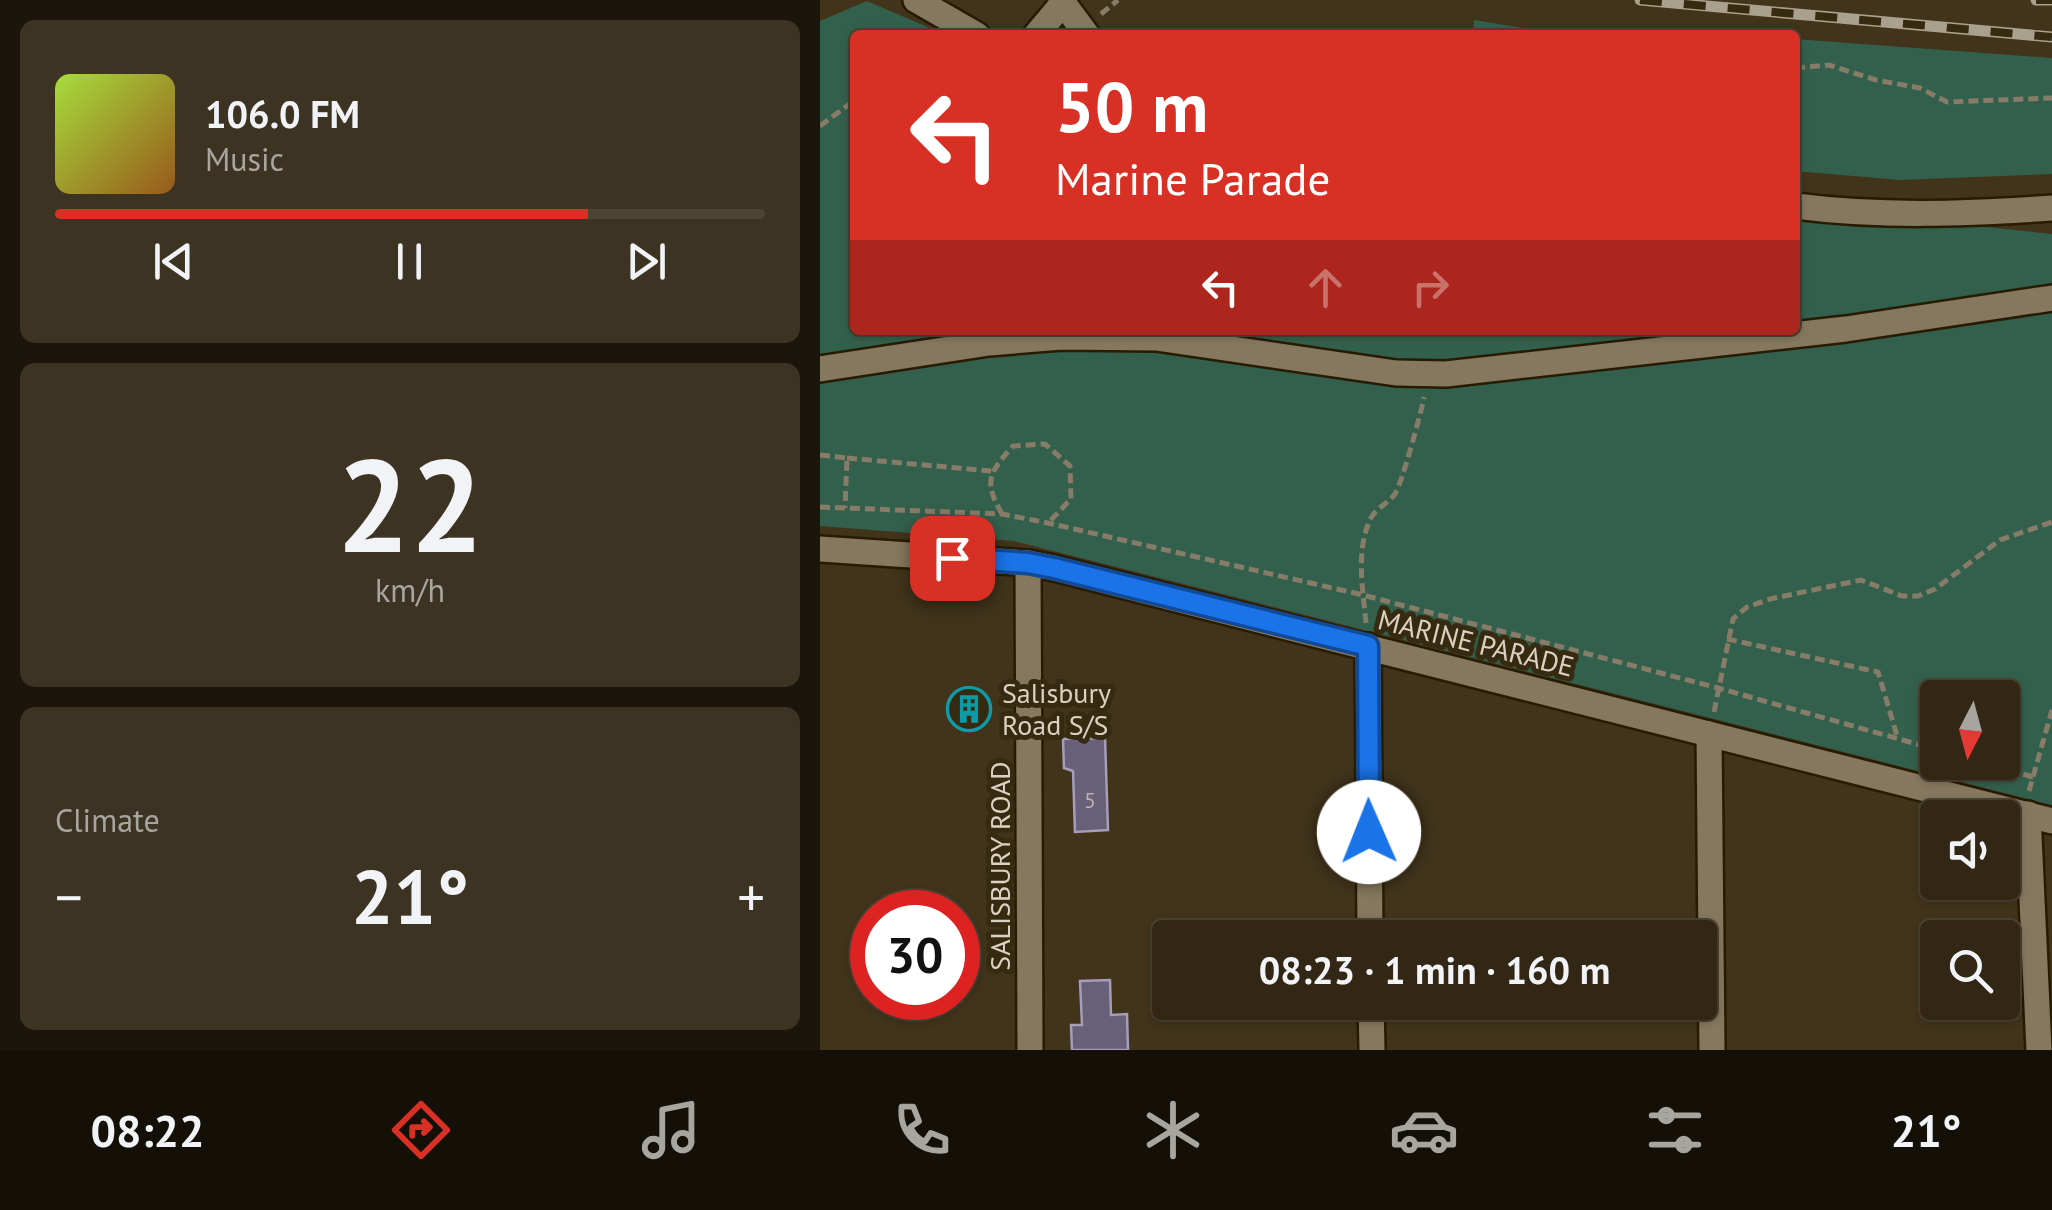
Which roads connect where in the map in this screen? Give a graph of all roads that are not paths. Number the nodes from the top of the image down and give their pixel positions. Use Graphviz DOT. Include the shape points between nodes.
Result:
graph roads {
  1 [pos="916,0"];
  2 [pos="1062,1"];
  3 [pos="968,30"];
  4 [pos="1040,30"];
  5 [pos="1083,30"];
  6 [pos="1800,206"];
  7 [pos="2052,208"];
  8 [pos="2052,298"];
  9 [pos="1800,335"];
  10 [pos="1800,335"];
  11 [pos="820,368"];
  12 [pos="820,549"];
  13 [pos="1028,563"];
  14 [pos="1368,646"];
  15 [pos="1709,734"];
  16 [pos="2040,818"];
  17 [pos="1370,920"];
  18 [pos="1371,1020"];
  19 [pos="1030,1050"];
  20 [pos="1372,1050"];
  21 [pos="1712,1050"];
  22 [pos="2040,1050"];
  1 -- 3 [label="street"];
  2 -- 4 [label="street"];
  2 -- 5 [label="street"];
  6 -- 7 [label="street" via="1890,214"];
  8 -- 10 [label="street"];
  9 -- 11 [label="street" via="1446,374 1396,373 1156,338 1061,337"];
  12 -- 13 [label="street, MARINE PARADE"];
  13 -- 14 [label="street, MARINE PARADE"];
  13 -- 19 [label="street, SALISBURY ROAD"];
  14 -- 15 [label="street, MARINE PARADE"];
  14 -- 17 [label="street"];
  15 -- 16 [label="street, MARINE PARADE"];
  15 -- 21 [label="street"];
  16 -- 22 [label="street"];
  18 -- 20 [label="street"];
}
